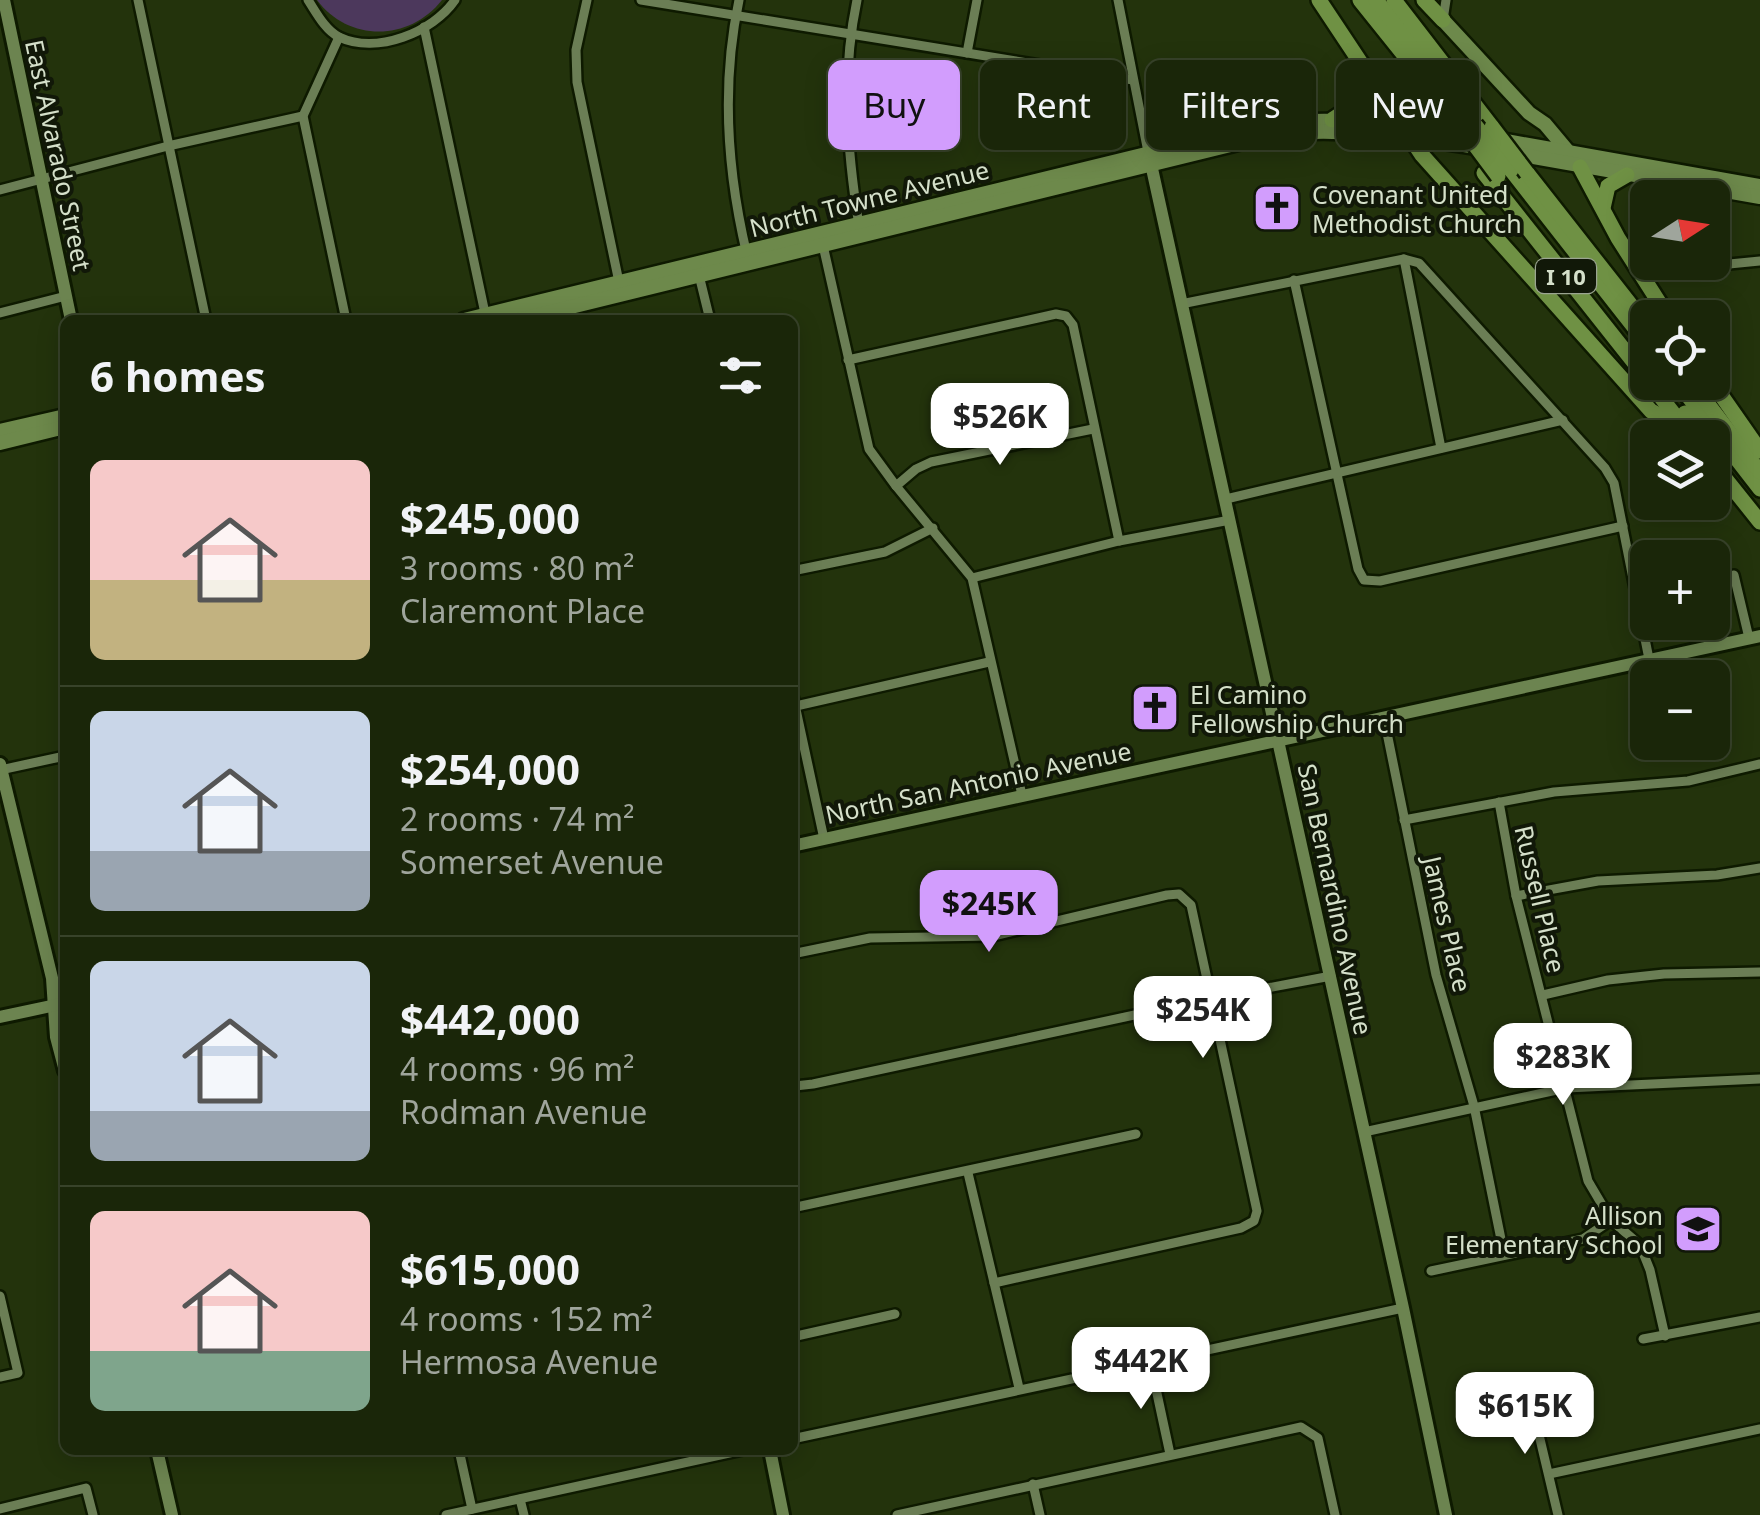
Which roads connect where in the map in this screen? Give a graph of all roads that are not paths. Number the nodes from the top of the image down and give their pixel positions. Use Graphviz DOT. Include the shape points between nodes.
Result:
graph roads {
  1 [pos="4,0"];
  2 [pos="138,0"];
  3 [pos="308,0"];
  4 [pos="455,0"];
  5 [pos="586,0"];
  6 [pos="641,0"];
  7 [pos="738,0"];
  8 [pos="857,0"];
  9 [pos="977,0"];
  10 [pos="1118,0"];
  11 [pos="1320,0"];
  12 [pos="1348,0"];
  13 [pos="1360,0"];
  14 [pos="1376,0"];
  15 [pos="1394,0"];
  16 [pos="1424,0"];
  17 [pos="1446,0"];
  18 [pos="736,15"];
  19 [pos="1443,20"];
  20 [pos="424,27"];
  21 [pos="850,33"];
  22 [pos="339,36"];
  23 [pos="967,53"];
  24 [pos="1361,60"];
  25 [pos="1399,60"];
  26 [pos="1405,60"];
  27 [pos="1133,80"];
  28 [pos="1529,113"];
  29 [pos="303,116"];
  30 [pos="1336,117"];
  31 [pos="1332,120"];
  32 [pos="1336,121"];
  33 [pos="1483,126"];
  34 [pos="1336,131"];
  35 [pos="1479,141"];
  36 [pos="168,146"];
  37 [pos="1419,150"];
  38 [pos="1466,150"];
  39 [pos="1149,157"];
  40 [pos="1575,161"];
  41 [pos="1514,166"];
  42 [pos="1627,175"];
  43 [pos="41,180"];
  44 [pos="1760,186"];
  45 [pos="0,190"];
  46 [pos="1760,197"];
  47 [pos="1602,208"];
  48 [pos="859,230"];
  49 [pos="822,239"];
  50 [pos="748,258"];
  51 [pos="1404,259"];
  52 [pos="1760,261"];
  53 [pos="1730,263"];
  54 [pos="698,269"];
  55 [pos="1294,280"];
  56 [pos="620,282"];
  57 [pos="66,296"];
  58 [pos="1657,300"];
  59 [pos="1181,304"];
  60 [pos="1630,305"];
  61 [pos="0,312"];
  62 [pos="70,315"];
  63 [pos="205,315"];
  64 [pos="345,315"];
  65 [pos="485,315"];
  66 [pos="497,315"];
  67 [pos="536,315"];
  68 [pos="709,315"];
  69 [pos="1630,321"];
  70 [pos="1630,338"];
  71 [pos="1630,352"];
  72 [pos="848,360"];
  73 [pos="1663,400"];
  74 [pos="1675,400"];
  75 [pos="1691,400"];
  76 [pos="1704,400"];
  77 [pos="1725,400"];
  78 [pos="60,417"];
  79 [pos="1563,420"];
  80 [pos="1666,420"];
  81 [pos="1679,420"];
  82 [pos="1690,420"];
  83 [pos="60,428"];
  84 [pos="1093,428"];
  85 [pos="0,432"];
  86 [pos="0,442"];
  87 [pos="1441,448"];
  88 [pos="1760,451"];
  89 [pos="1730,470"];
  90 [pos="1336,472"];
  91 [pos="1760,472"];
  92 [pos="1730,484"];
  93 [pos="896,486"];
  94 [pos="1760,489"];
  95 [pos="1226,499"];
  96 [pos="1760,506"];
  97 [pos="1230,520"];
  98 [pos="1760,522"];
  99 [pos="1623,526"];
  100 [pos="933,528"];
  101 [pos="1120,541"];
  102 [pos="798,570"];
  103 [pos="1734,574"];
  104 [pos="972,578"];
  105 [pos="1757,637"];
  106 [pos="1649,659"];
  107 [pos="989,662"];
  108 [pos="798,706"];
  109 [pos="798,716"];
  110 [pos="1384,718"];
  111 [pos="1278,740"];
  112 [pos="60,757"];
  113 [pos="1760,764"];
  114 [pos="0,768"];
  115 [pos="1022,796"];
  116 [pos="1499,802"];
  117 [pos="1404,820"];
  118 [pos="824,839"];
  119 [pos="798,845"];
  120 [pos="1760,868"];
  121 [pos="1516,896"];
  122 [pos="798,953"];
  123 [pos="1760,972"];
  124 [pos="1330,976"];
  125 [pos="1542,995"];
  126 [pos="1209,999"];
  127 [pos="59,1004"];
  128 [pos="0,1017"];
  129 [pos="1760,1079"];
  130 [pos="798,1083"];
  131 [pos="1566,1088"];
  132 [pos="1474,1106"];
  133 [pos="1364,1132"];
  134 [pos="1136,1134"];
  135 [pos="968,1173"];
  136 [pos="798,1207"];
  137 [pos="1612,1220"];
  138 [pos="1504,1254"];
  139 [pos="1431,1271"];
  140 [pos="994,1284"];
  141 [pos="0,1296"];
  142 [pos="1404,1308"];
  143 [pos="895,1314"];
  144 [pos="1760,1317"];
  145 [pos="798,1336"];
  146 [pos="1665,1336"];
  147 [pos="1643,1339"];
  148 [pos="1150,1361"];
  149 [pos="0,1377"];
  150 [pos="1019,1388"];
  151 [pos="1536,1395"];
  152 [pos="1760,1429"];
  153 [pos="798,1438"];
  154 [pos="1170,1454"];
  155 [pos="158,1455"];
  156 [pos="460,1455"];
  157 [pos="720,1455"];
  158 [pos="771,1455"];
  159 [pos="1549,1474"];
  160 [pos="1033,1484"];
  161 [pos="520,1499"];
  162 [pos="0,1509"];
  163 [pos="472,1510"];
  164 [pos="936,1511"];
  165 [pos="93,1515"];
  166 [pos="172,1515"];
  167 [pos="446,1515"];
  168 [pos="524,1515"];
  169 [pos="783,1515"];
  170 [pos="897,1515"];
  171 [pos="1040,1515"];
  172 [pos="1335,1515"];
  173 [pos="1446,1515"];
  174 [pos="1558,1515"];
  1 -- 43 [label="main road, East Alvarado Street"];
  2 -- 36 [label="street"];
  3 -- 22 [label="street"];
  4 -- 20 [label="street"];
  5 -- 56 [label="street" via="577,82"];
  6 -- 18 [label="street"];
  7 -- 18 [label="street"];
  8 -- 21 [label="street"];
  9 -- 23 [label="street"];
  10 -- 27 [label="street, San Bernardino Avenue"];
  11 -- 24 [label="highway"];
  12 -- 25 [label="highway, I 10"];
  13 -- 26 [label="highway"];
  14 -- 33 [label="highway"];
  15 -- 33 [label="highway, I 10"];
  16 -- 19 [label="highway"];
  17 -- 19 [label="street"];
  18 -- 21 [label="street"];
  18 -- 50 [label="street" via="729,146"];
  19 -- 28 [label="main road"];
  20 -- 22 [label="street" via="388,40"];
  20 -- 65 [label="street"];
  21 -- 23 [label="street"];
  21 -- 48 [label="street" via="846,123"];
  22 -- 29 [label="street"];
  23 -- 27 [label="street"];
  27 -- 39 [label="street, San Bernardino Avenue"];
  28 -- 40 [label="main road"];
  28 -- 41 [label="main road" via="1534,125"];
  29 -- 36 [label="street"];
  29 -- 64 [label="street"];
  30 -- 31 [label="highway"];
  31 -- 32 [label="main road, North Towne Avenue"];
  31 -- 39 [label="main road, North Towne Avenue" via="1274,123"];
  33 -- 41 [label="highway, I 10, bridge"];
  34 -- 39 [label="main road, North Towne Avenue" via="1275,134"];
  35 -- 41 [label="highway, I 10"];
  36 -- 43 [label="street"];
  36 -- 63 [label="street"];
  37 -- 80 [label="highway" via="1651,411"];
  38 -- 41 [label="main road, North Towne Avenue"];
  39 -- 48 [label="main road, North Towne Avenue"];
  39 -- 59 [label="main road, San Bernardino Avenue"];
  40 -- 41 [label="main road, North Towne Avenue"];
  40 -- 42 [label="main road, North Towne Avenue"];
  40 -- 44 [label="main road, North Towne Avenue"];
  40 -- 47 [label="highway"];
  41 -- 60 [label="highway, I 10"];
  41 -- 69 [label="highway"];
  41 -- 70 [label="highway"];
  41 -- 71 [label="highway, I 10"];
  42 -- 46 [label="main road, North Towne Avenue"];
  42 -- 47 [label="highway" via="1608,186"];
  43 -- 45 [label="street"];
  43 -- 57 [label="main road, East Alvarado Street"];
  47 -- 58 [label="highway"];
  48 -- 49 [label="main road, North Towne Avenue"];
  49 -- 50 [label="main road, North Towne Avenue"];
  49 -- 72 [label="street"];
  50 -- 54 [label="main road, North Towne Avenue"];
  51 -- 55 [label="street"];
  51 -- 79 [label="street" via="1431,273"];
  51 -- 87 [label="street"];
  52 -- 53 [label="street"];
  54 -- 56 [label="main road, North Towne Avenue"];
  54 -- 67 [label="main road, North Towne Avenue"];
  54 -- 68 [label="street"];
  55 -- 59 [label="street"];
  55 -- 90 [label="street"];
  56 -- 66 [label="main road, North Towne Avenue"];
  57 -- 61 [label="street"];
  57 -- 62 [label="main road, East Alvarado Street"];
  59 -- 95 [label="main road, San Bernardino Avenue"];
  72 -- 84 [label="street" via="1066,316"];
  72 -- 93 [label="street" via="869,449"];
  73 -- 81 [label="highway, I 10"];
  74 -- 82 [label="highway"];
  75 -- 94 [label="highway"];
  76 -- 91 [label="highway"];
  77 -- 88 [label="highway"];
  78 -- 85 [label="main road"];
  79 -- 87 [label="street"];
  79 -- 99 [label="street" via="1614,483"];
  83 -- 86 [label="main road"];
  84 -- 93 [label="street" via="932,462"];
  84 -- 101 [label="street"];
  87 -- 90 [label="street"];
  89 -- 96 [label="highway"];
  90 -- 95 [label="street"];
  90 -- 99 [label="street" via="1364,580"];
  92 -- 98 [label="highway"];
  93 -- 100 [label="street"];
  95 -- 97 [label="main road, San Bernardino Avenue"];
  97 -- 101 [label="street"];
  97 -- 111 [label="main road, San Bernardino Avenue"];
  99 -- 106 [label="street"];
  100 -- 102 [label="street" via="885,552"];
  100 -- 104 [label="street"];
  101 -- 104 [label="street"];
  103 -- 105 [label="street"];
  104 -- 107 [label="street"];
  105 -- 106 [label="main road, North San Antonio Avenue"];
  106 -- 110 [label="main road, North San Antonio Avenue"];
  107 -- 108 [label="street"];
  107 -- 115 [label="street"];
  109 -- 118 [label="street"];
  110 -- 111 [label="main road, North San Antonio Avenue"];
  110 -- 117 [label="street, James Place"];
  111 -- 115 [label="main road, North San Antonio Avenue"];
  111 -- 124 [label="main road, San Bernardino Avenue"];
  112 -- 114 [label="street"];
  113 -- 116 [label="street" via="1688,781"];
  114 -- 127 [label="main road"];
  115 -- 118 [label="main road, North San Antonio Avenue"];
  116 -- 117 [label="street"];
  116 -- 121 [label="street, Russell Place"];
  117 -- 132 [label="street, James Place" via="1436,975"];
  118 -- 119 [label="main road, North San Antonio Avenue"];
  120 -- 121 [label="street" via="1598,881"];
  121 -- 125 [label="street, Russell Place"];
  122 -- 126 [label="street" via="870,938 993,936 1179,894 1191,905"];
  123 -- 125 [label="street" via="1664,974"];
  124 -- 126 [label="street"];
  124 -- 133 [label="main road, San Bernardino Avenue"];
  125 -- 131 [label="street, Russell Place"];
  126 -- 130 [label="street"];
  126 -- 140 [label="street" via="1257,1210 1254,1221"];
  127 -- 128 [label="main road"];
  129 -- 131 [label="street"];
  131 -- 132 [label="street"];
  131 -- 137 [label="street, Russell Place" via="1588,1182"];
  132 -- 133 [label="street"];
  132 -- 138 [label="street, James Place"];
  133 -- 142 [label="main road, San Bernardino Avenue"];
  134 -- 135 [label="street"];
  135 -- 136 [label="street"];
  135 -- 140 [label="street"];
  137 -- 138 [label="street" via="1583,1239"];
  137 -- 146 [label="street, Russell Place" via="1640,1244"];
  138 -- 139 [label="street"];
  140 -- 150 [label="street"];
  141 -- 149 [label="street" via="18,1373"];
  142 -- 148 [label="street"];
  142 -- 173 [label="main road, San Bernardino Avenue"];
  143 -- 145 [label="street"];
  144 -- 146 [label="street"];
  146 -- 147 [label="street"];
  148 -- 150 [label="street"];
  148 -- 154 [label="street"];
  150 -- 153 [label="street"];
  151 -- 159 [label="street"];
  152 -- 159 [label="street"];
  154 -- 160 [label="street"];
  154 -- 172 [label="street" via="1301,1427 1318,1438"];
  155 -- 166 [label="main road"];
  156 -- 163 [label="street"];
  157 -- 161 [label="street"];
  158 -- 169 [label="main road"];
  159 -- 174 [label="street"];
  160 -- 164 [label="street"];
  160 -- 171 [label="street"];
  161 -- 163 [label="street"];
  161 -- 168 [label="street"];
  162 -- 165 [label="street" via="86,1488"];
  163 -- 167 [label="street"];
  164 -- 170 [label="street"];
}
